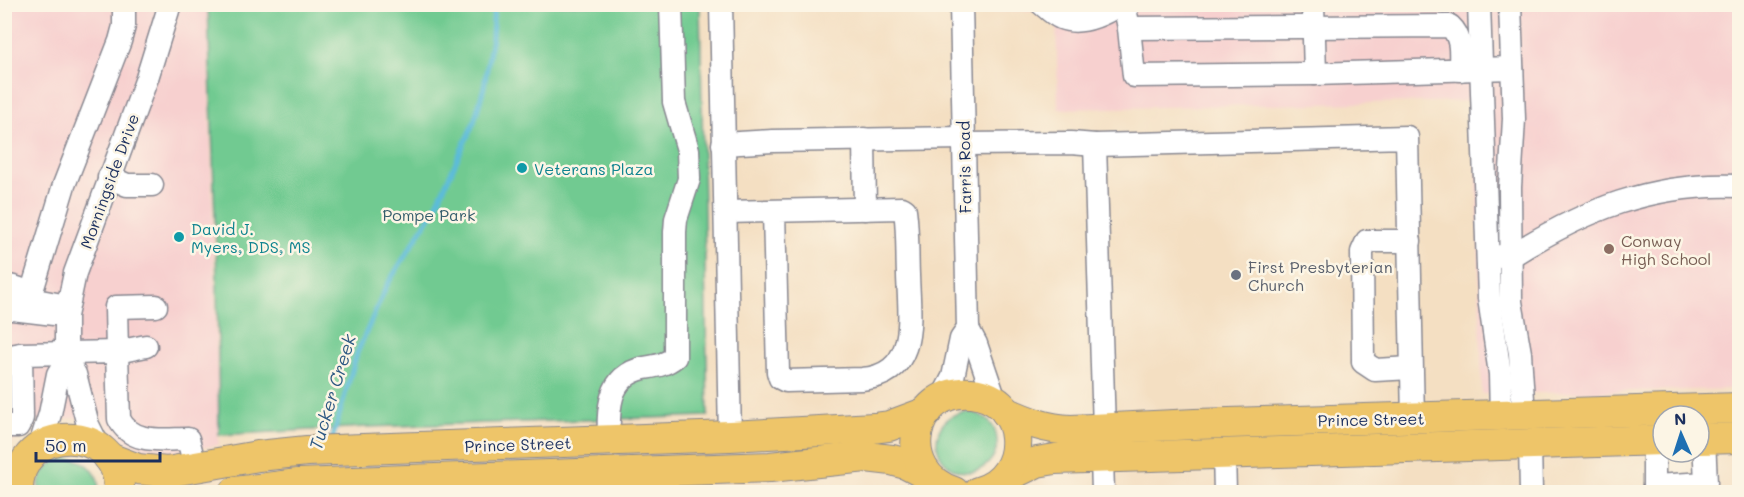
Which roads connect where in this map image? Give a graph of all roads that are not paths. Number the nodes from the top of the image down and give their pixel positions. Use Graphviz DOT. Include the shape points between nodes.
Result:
graph roads {
  1 [pos="124,4"];
  2 [pos="170,4"];
  3 [pos="671,4"];
  4 [pos="721,4"];
  5 [pos="961,4"];
  6 [pos="1042,4"];
  7 [pos="1122,4"];
  8 [pos="1313,4"];
  9 [pos="1479,4"];
  10 [pos="1510,4"];
  11 [pos="1129,28"];
  12 [pos="1314,28"];
  13 [pos="1512,68"];
  14 [pos="1470,70"];
  15 [pos="1315,74"];
  16 [pos="864,139"];
  17 [pos="963,141"];
  18 [pos="723,144"];
  19 [pos="1095,146"];
  20 [pos="109,177"];
  21 [pos="152,185"];
  22 [pos="1740,186"];
  23 [pos="865,209"];
  24 [pos="774,212"];
  25 [pos="726,213"];
  26 [pos="1410,241"];
  27 [pos="1488,256"];
  28 [pos="1511,256"];
  29 [pos="4,285"];
  30 [pos="30,294"];
  31 [pos="156,306"];
  32 [pos="4,308"];
  33 [pos="66,311"];
  34 [pos="968,329"];
  35 [pos="146,346"];
  36 [pos="117,352"];
  37 [pos="10,353"];
  38 [pos="66,357"];
  39 [pos="1411,368"];
  40 [pos="934,406"];
  41 [pos="1001,408"];
  42 [pos="1740,408"];
  43 [pos="1711,409"];
  44 [pos="1651,411"];
  45 [pos="1512,415"];
  46 [pos="1651,415"];
  47 [pos="1413,418"];
  48 [pos="4,426"];
  49 [pos="730,436"];
  50 [pos="1738,437"];
  51 [pos="1711,438"];
  52 [pos="1651,440"];
  53 [pos="609,441"];
  54 [pos="1103,443"];
  55 [pos="1530,444"];
  56 [pos="105,453"];
  57 [pos="1224,454"];
  58 [pos="24,457"];
  59 [pos="1656,464"];
  60 [pos="1704,464"];
  61 [pos="195,466"];
  62 [pos="606,482"];
  63 [pos="940,486"];
  64 [pos="992,487"];
  65 [pos="1654,489"];
  66 [pos="18,492"];
  67 [pos="119,492"];
  68 [pos="235,492"];
  69 [pos="1103,492"];
  70 [pos="1225,492"];
  71 [pos="1531,492"];
  1 -- 30 [label="street" via="120,41 64,185"];
  2 -- 20 [label="street, Morningside Drive" via="154,60"];
  3 -- 53 [label="street" via="674,102 688,150 689,179 676,219 675,357 628,375 616,386 608,411"];
  4 -- 18 [label="street"];
  5 -- 17 [label="street, Farris Road"];
  6 -- 7 [label="street" via="1062,18 1077,21"];
  7 -- 11 [label="street"];
  8 -- 12 [label="street"];
  9 -- 14 [label="street"];
  10 -- 13 [label="street"];
  11 -- 12 [label="street"];
  11 -- 15 [label="street" via="1134,76"];
  12 -- 14 [label="street" via="1450,26"];
  12 -- 15 [label="street"];
  13 -- 14 [label="street"];
  13 -- 28 [label="street"];
  14 -- 15 [label="street"];
  14 -- 27 [label="street"];
  16 -- 17 [label="street"];
  16 -- 18 [label="street"];
  16 -- 23 [label="street"];
  17 -- 19 [label="street"];
  17 -- 34 [label="street, Farris Road"];
  18 -- 25 [label="street"];
  19 -- 26 [label="street" via="1406,136"];
  19 -- 54 [label="street"];
  20 -- 21 [label="street" via="127,185"];
  20 -- 33 [label="street, Morningside Drive" via="75,273"];
  22 -- 28 [label="street" via="1667,191 1610,204 1553,230"];
  23 -- 24 [label="street"];
  23 -- 24 [label="street" via="906,211 909,333 904,352 891,368 874,377 786,381 778,372"];
  24 -- 25 [label="street"];
  25 -- 49 [label="street"];
  26 -- 39 [label="street"];
  26 -- 39 [label="street" via="1367,241 1362,252 1363,362 1375,369"];
  27 -- 28 [label="street"];
  27 -- 45 [label="street" via="1489,298 1500,374"];
  28 -- 45 [label="street" via="1512,307 1520,353"];
  29 -- 30 [label="street"];
  30 -- 33 [label="street" via="35,300"];
  31 -- 36 [label="street" via="116,307"];
  32 -- 33 [label="street"];
  33 -- 38 [label="street, Morningside Drive"];
  34 -- 40 [label="street, Farris Road" via="961,339 953,378"];
  34 -- 41 [label="street, Farris Road"];
  35 -- 36 [label="street"];
  36 -- 38 [label="street"];
  36 -- 61 [label="street" via="119,419 124,429 148,439 188,439"];
  37 -- 38 [label="street"];
  37 -- 48 [label="street" via="22,418 18,426"];
  38 -- 56 [label="street, Morningside Drive" via="75,374 88,425"];
  38 -- 58 [label="street, Morningside Drive" via="57,374 50,414"];
  39 -- 47 [label="street"];
  40 -- 41 [label="main road, Prince Street" via="955,394 972,393"];
  40 -- 49 [label="main road, Prince Street" via="889,426"];
  40 -- 63 [label="main road" via="919,425 915,444 920,464"];
  41 -- 54 [label="main road, Prince Street" via="1035,425"];
  41 -- 64 [label="main road" via="1012,422 1017,442 1013,462"];
  42 -- 43 [label="main road, Prince Street"];
  44 -- 45 [label="main road, Prince Street"];
  45 -- 47 [label="main road, Prince Street"];
  46 -- 55 [label="main road" via="1635,423 1551,429"];
  47 -- 54 [label="main road, Prince Street" via="1195,424"];
  47 -- 57 [label="main road" via="1402,428 1379,435 1241,440"];
  49 -- 53 [label="main road, Prince Street"];
  50 -- 51 [label="main road"];
  52 -- 55 [label="main road, Prince Street"];
  53 -- 61 [label="main road, Prince Street" via="307,451"];
  54 -- 57 [label="main road, Prince Street"];
  54 -- 64 [label="main road, Prince Street" via="1037,462"];
  54 -- 69 [label="street"];
  55 -- 57 [label="main road, Prince Street"];
  55 -- 71 [label="street"];
  56 -- 58 [label="main road, Prince Street" via="85,441 67,438 50,442"];
  56 -- 61 [label="main road, Prince Street" via="149,471"];
  56 -- 67 [label="main road" via="118,476"];
  57 -- 70 [label="street"];
  58 -- 66 [label="main road"];
  59 -- 65 [label="street"];
  60 -- 65 [label="street" via="1706,483"];
  62 -- 63 [label="main road, Prince Street" via="866,458 899,462"];
  62 -- 68 [label="main road, Prince Street" via="360,482"];
}
